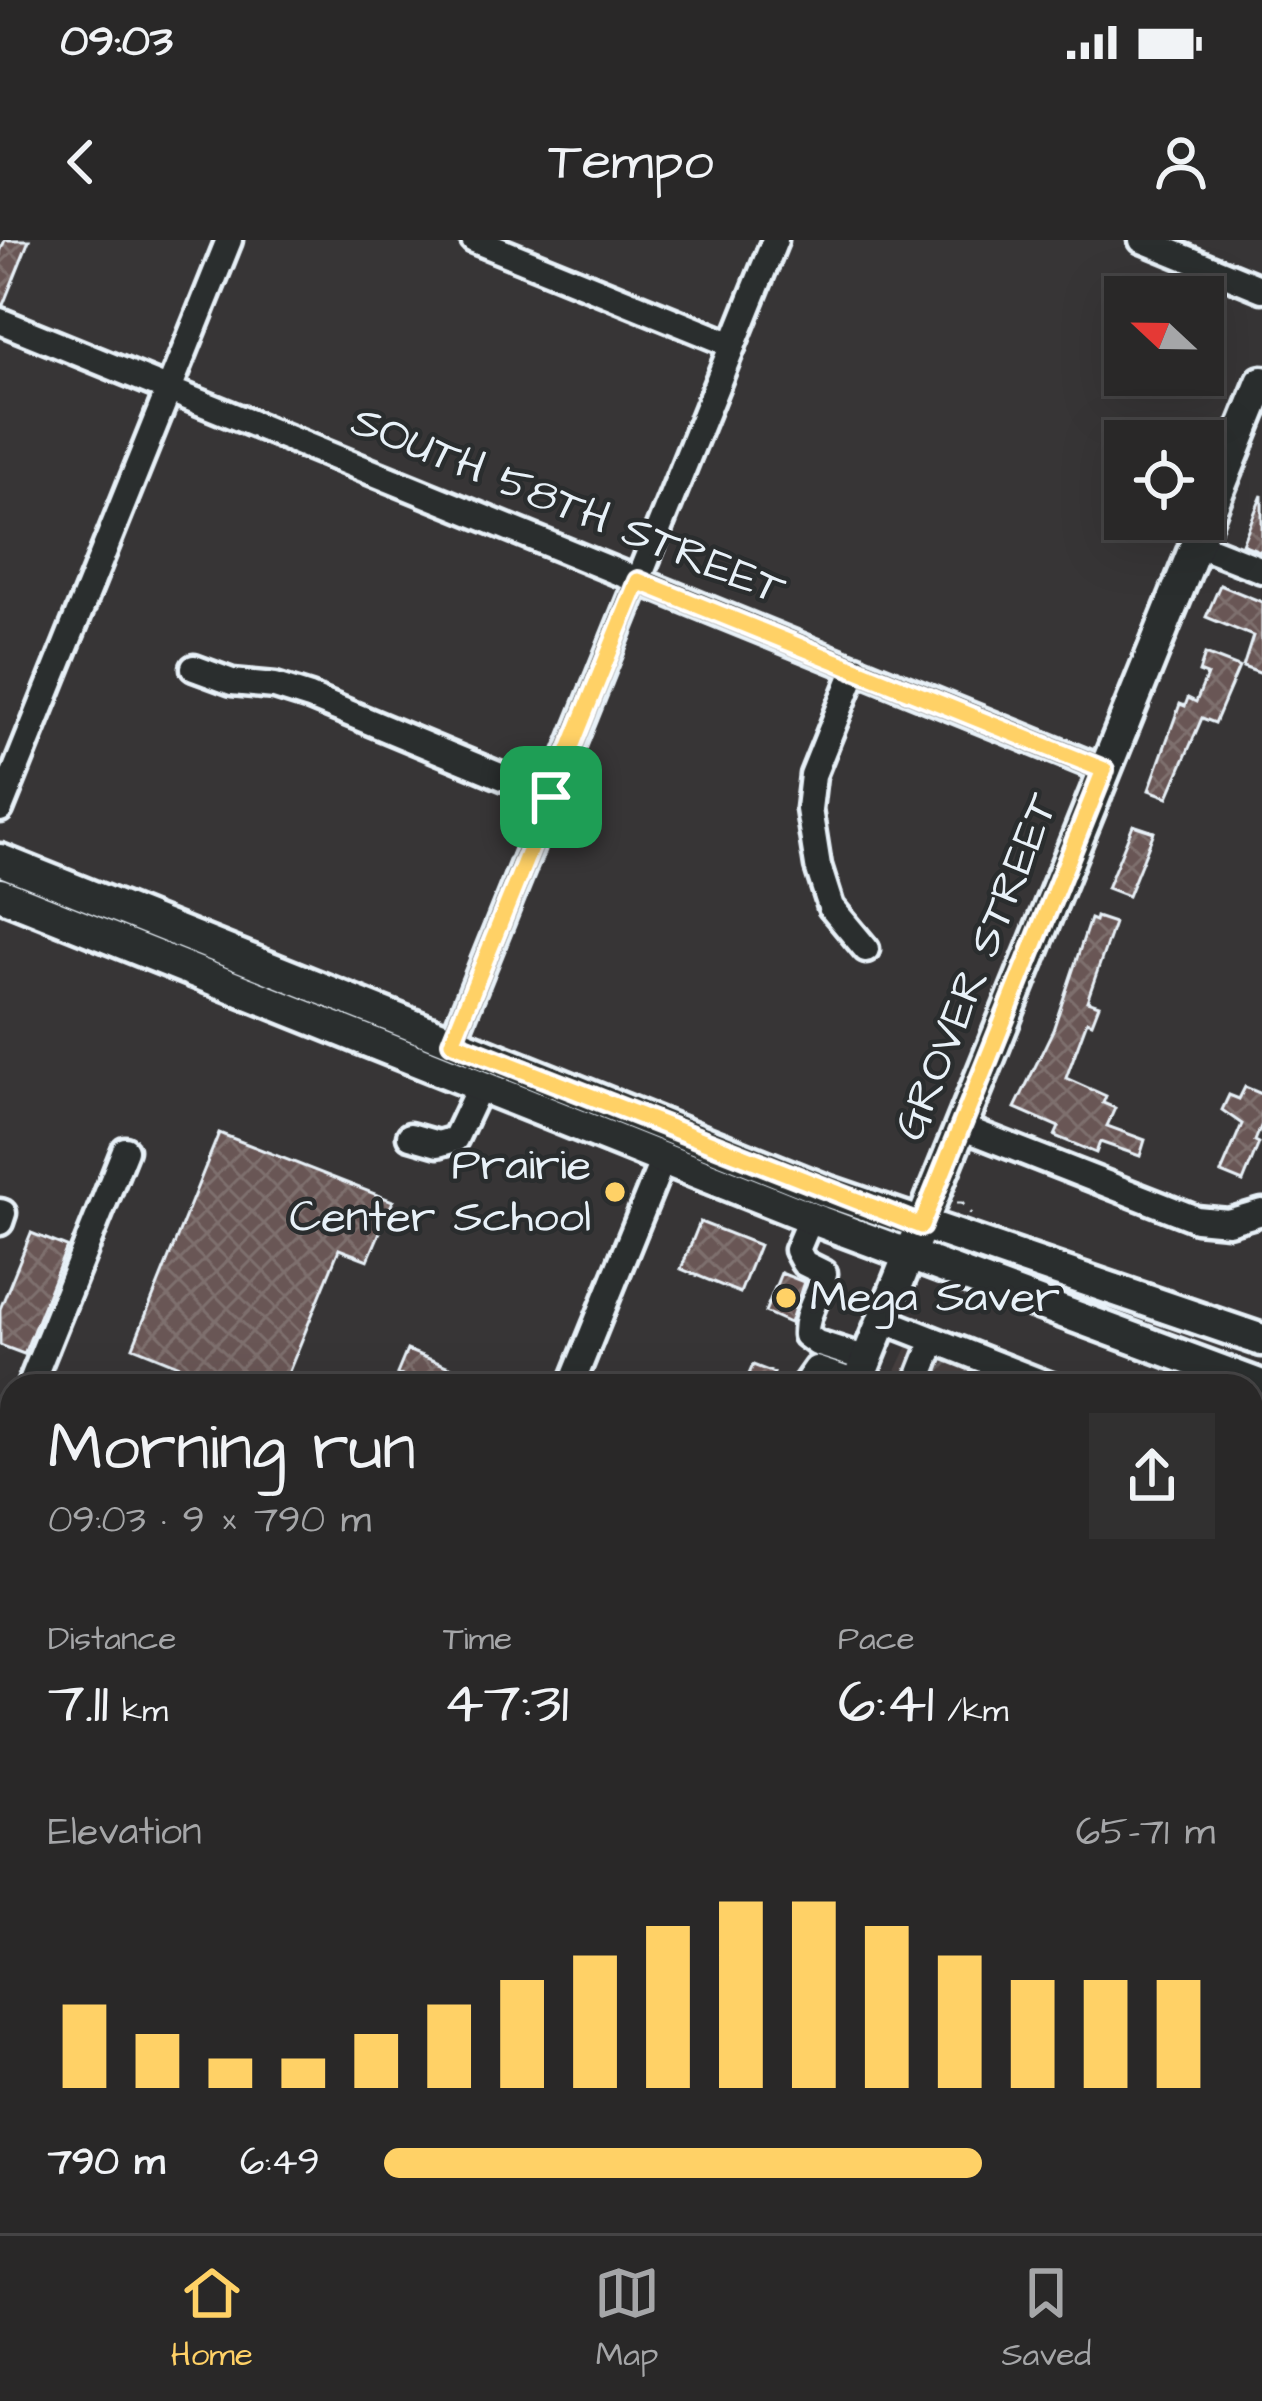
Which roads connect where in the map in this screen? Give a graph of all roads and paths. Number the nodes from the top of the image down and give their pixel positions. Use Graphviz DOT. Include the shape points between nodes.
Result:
graph roads {
  1 [pos="229,240"];
  2 [pos="474,240"];
  3 [pos="775,240"];
  4 [pos="1142,240"];
  5 [pos="1262,289"];
  6 [pos="0,321"];
  7 [pos="733,345"];
  8 [pos="1262,382"];
  9 [pos="169,389"];
  10 [pos="1196,544"];
  11 [pos="1262,570"];
  12 [pos="638,581"];
  13 [pos="194,668"];
  14 [pos="856,668"];
  15 [pos="1104,770"];
  16 [pos="551,797"];
  17 [pos="0,808"];
  18 [pos="0,860"];
  19 [pos="0,894"];
  20 [pos="866,949"];
  21 [pos="452,1042"];
  22 [pos="481,1086"];
  23 [pos="632,1114"];
  24 [pos="961,1126"];
  25 [pos="410,1136"];
  26 [pos="125,1150"];
  27 [pos="663,1159"];
  28 [pos="0,1212"];
  29 [pos="1256,1215"];
  30 [pos="811,1217"];
  31 [pos="0,1222"];
  32 [pos="915,1240"];
  33 [pos="884,1320"];
  34 [pos="934,1340"];
  35 [pos="1262,1340"];
  36 [pos="35,1374"];
  37 [pos="576,1374"];
  38 [pos="813,1374"];
  39 [pos="847,1374"];
  40 [pos="857,1374"];
  41 [pos="861,1374"];
  42 [pos="921,1374"];
  43 [pos="1020,1374"];
  44 [pos="1233,1374"];
  1 -- 9 [label="street"];
  2 -- 7 [label="street"];
  3 -- 7 [label="street"];
  4 -- 5 [label="street"];
  6 -- 9 [label="street, SOUTH 58TH STREET"];
  7 -- 12 [label="street"];
  8 -- 10 [label="main road, GROVER STREET"];
  9 -- 12 [label="street, SOUTH 58TH STREET"];
  9 -- 17 [label="street"];
  10 -- 11 [label="street"];
  10 -- 15 [label="main road, GROVER STREET"];
  12 -- 14 [label="street, SOUTH 58TH STREET"];
  12 -- 16 [label="street"];
  13 -- 16 [label="street" via="310,697"];
  14 -- 15 [label="street, SOUTH 58TH STREET"];
  14 -- 20 [label="street" via="813,775 809,809 831,907"];
  15 -- 24 [label="main road, GROVER STREET"];
  16 -- 21 [label="street"];
  18 -- 21 [label="main road"];
  19 -- 22 [label="main road"];
  21 -- 23 [label="main road"];
  22 -- 23 [label="main road" via="497,1075 581,1108"];
  22 -- 25 [label="street" via="455,1139 437,1144"];
  22 -- 27 [label="main road"];
  23 -- 32 [label="main road"];
  24 -- 29 [label="street" via="1196,1219"];
  24 -- 32 [label="main road, GROVER STREET"];
  26 -- 36 [label="street"];
  27 -- 30 [label="main road"];
  27 -- 37 [label="street"];
  28 -- 31 [label="street"];
  30 -- 32 [label="main road"];
  30 -- 40 [label="street" via="797,1250 824,1278 806,1335"];
  32 -- 33 [label="main road, GROVER STREET"];
  32 -- 35 [label="main road"];
  32 -- 44 [label="main road"];
  33 -- 34 [label="street"];
  33 -- 41 [label="main road, GROVER STREET"];
  34 -- 42 [label="street"];
  34 -- 43 [label="street"];
  38 -- 39 [label="street"];
}
